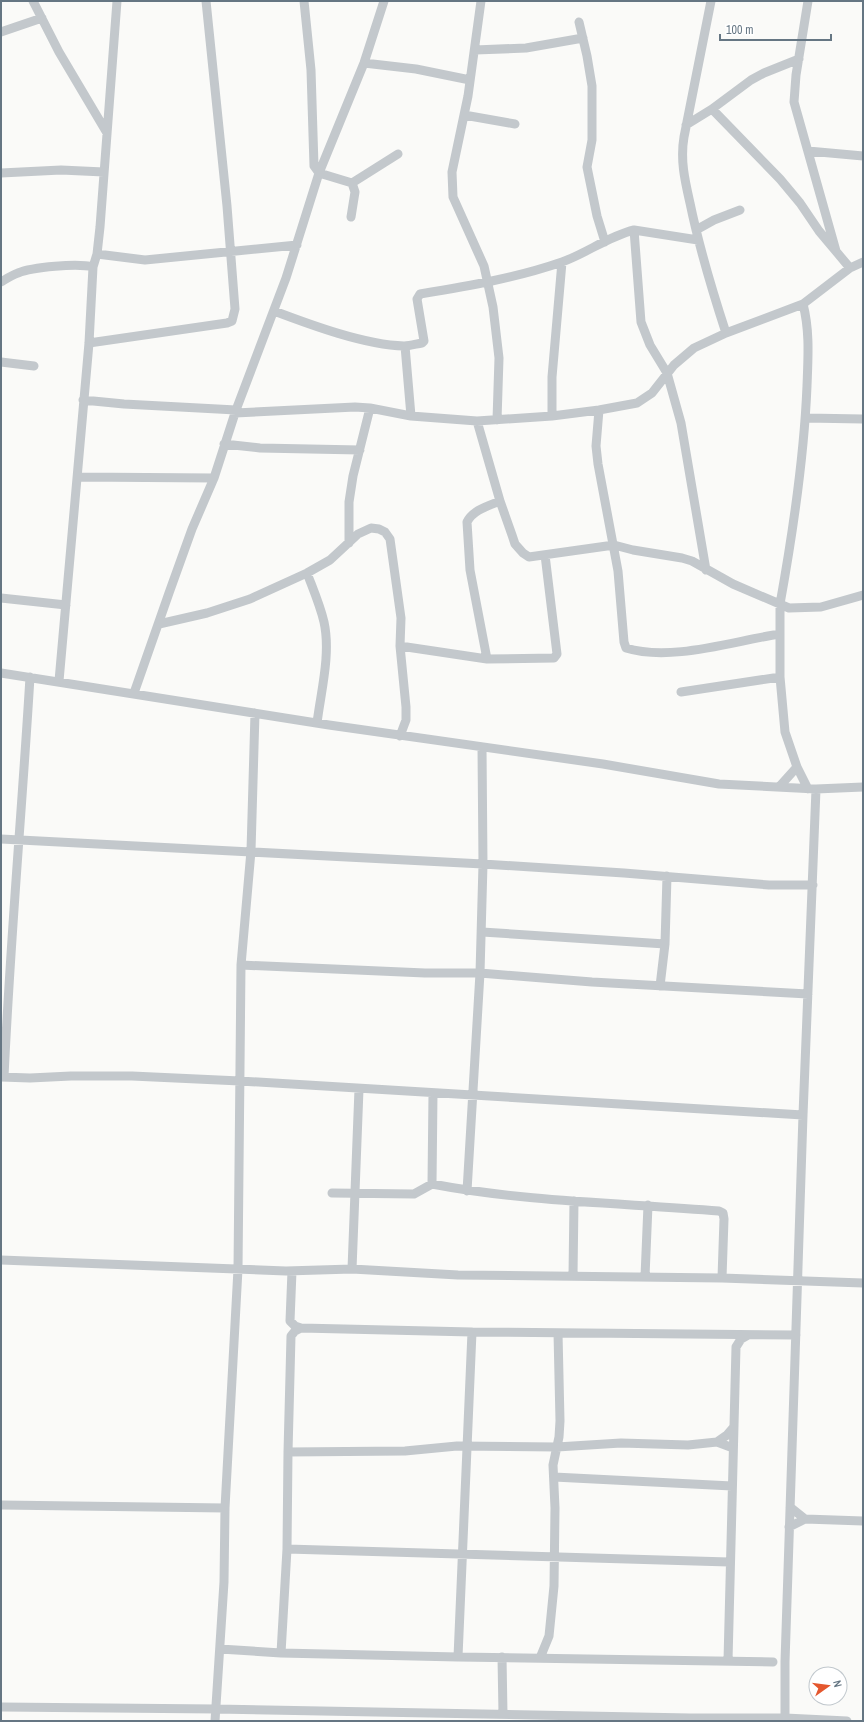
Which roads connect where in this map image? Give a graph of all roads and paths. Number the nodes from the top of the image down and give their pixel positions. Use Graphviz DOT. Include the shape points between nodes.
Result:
graph roads {
  1 [pos="33,1"];
  2 [pos="117,1"];
  3 [pos="206,1"];
  4 [pos="304,1"];
  5 [pos="384,1"];
  6 [pos="481,1"];
  7 [pos="711,1"];
  8 [pos="808,1"];
  9 [pos="42,18"];
  10 [pos="579,22"];
  11 [pos="1,32"];
  12 [pos="583,38"];
  13 [pos="475,50"];
  14 [pos="799,59"];
  15 [pos="364,63"];
  16 [pos="470,80"];
  17 [pos="712,109"];
  18 [pos="464,115"];
  19 [pos="515,124"];
  20 [pos="686,125"];
  21 [pos="107,133"];
  22 [pos="808,151"];
  23 [pos="398,154"];
  24 [pos="863,156"];
  25 [pos="104,172"];
  26 [pos="1,173"];
  27 [pos="319,173"];
  28 [pos="352,183"];
  29 [pos="740,210"];
  30 [pos="351,217"];
  31 [pos="634,230"];
  32 [pos="696,230"];
  33 [pos="698,240"];
  34 [pos="605,242"];
  35 [pos="297,245"];
  36 [pos="231,251"];
  37 [pos="836,251"];
  38 [pos="97,254"];
  39 [pos="562,262"];
  40 [pos="863,262"];
  41 [pos="93,267"];
  42 [pos="850,268"];
  43 [pos="1,282"];
  44 [pos="489,283"];
  45 [pos="803,304"];
  46 [pos="274,311"];
  47 [pos="726,333"];
  48 [pos="89,343"];
  49 [pos="405,346"];
  50 [pos="1,362"];
  51 [pos="34,366"];
  52 [pos="667,374"];
  53 [pos="83,400"];
  54 [pos="370,408"];
  55 [pos="599,410"];
  56 [pos="236,412"];
  57 [pos="411,416"];
  58 [pos="552,416"];
  59 [pos="806,418"];
  60 [pos="863,419"];
  61 [pos="497,420"];
  62 [pos="476,421"];
  63 [pos="224,444"];
  64 [pos="360,450"];
  65 [pos="78,477"];
  66 [pos="214,478"];
  67 [pos="500,501"];
  68 [pos="349,543"];
  69 [pos="614,546"];
  70 [pos="545,555"];
  71 [pos="706,570"];
  72 [pos="307,573"];
  73 [pos="863,595"];
  74 [pos="1,598"];
  75 [pos="780,604"];
  76 [pos="66,605"];
  77 [pos="159,624"];
  78 [pos="780,634"];
  79 [pos="400,646"];
  80 [pos="487,659"];
  81 [pos="1,673"];
  82 [pos="30,677"];
  83 [pos="780,677"];
  84 [pos="59,681"];
  85 [pos="681,692"];
  86 [pos="134,693"];
  87 [pos="255,713"];
  88 [pos="317,723"];
  89 [pos="400,736"];
  90 [pos="482,747"];
  91 [pos="797,767"];
  92 [pos="779,787"];
  93 [pos="863,787"];
  94 [pos="812,789"];
  95 [pos="1,839"];
  96 [pos="20,840"];
  97 [pos="251,851"];
  98 [pos="483,864"];
  99 [pos="667,876"];
  100 [pos="813,885"];
  101 [pos="482,932"];
  102 [pos="665,944"];
  103 [pos="241,965"];
  104 [pos="480,973"];
  105 [pos="660,986"];
  106 [pos="808,994"];
  107 [pos="2,1077"];
  108 [pos="240,1081"];
  109 [pos="359,1089"];
  110 [pos="433,1093"];
  111 [pos="474,1096"];
  112 [pos="803,1115"];
  113 [pos="432,1184"];
  114 [pos="467,1191"];
  115 [pos="332,1193"];
  116 [pos="356,1195"];
  117 [pos="574,1201"];
  118 [pos="648,1205"];
  119 [pos="1,1260"];
  120 [pos="238,1269"];
  121 [pos="352,1269"];
  122 [pos="292,1271"];
  123 [pos="573,1276"];
  124 [pos="645,1277"];
  125 [pos="722,1278"];
  126 [pos="798,1281"];
  127 [pos="863,1283"];
  128 [pos="301,1328"];
  129 [pos="472,1332"];
  130 [pos="558,1333"];
  131 [pos="722,1335"];
  132 [pos="748,1335"];
  133 [pos="796,1335"];
  134 [pos="736,1346"];
  135 [pos="733,1428"];
  136 [pos="717,1442"];
  137 [pos="467,1446"];
  138 [pos="556,1447"];
  139 [pos="733,1448"];
  140 [pos="288,1452"];
  141 [pos="554,1477"];
  142 [pos="732,1486"];
  143 [pos="1,1505"];
  144 [pos="790,1507"];
  145 [pos="226,1508"];
  146 [pos="805,1519"];
  147 [pos="863,1521"];
  148 [pos="789,1527"];
  149 [pos="287,1549"];
  150 [pos="462,1555"];
  151 [pos="553,1558"];
  152 [pos="729,1562"];
  153 [pos="220,1649"];
  154 [pos="281,1653"];
  155 [pos="458,1657"];
  156 [pos="502,1657"];
  157 [pos="540,1658"];
  158 [pos="728,1661"];
  159 [pos="773,1662"];
  160 [pos="1,1707"];
  161 [pos="216,1709"];
  162 [pos="304,1711"];
  163 [pos="503,1714"];
  164 [pos="380,1717"];
  165 [pos="455,1717"];
  166 [pos="534,1718"];
  167 [pos="613,1719"];
  168 [pos="690,1720"];
  169 [pos="785,1720"];
  170 [pos="216,1721"];
  171 [pos="304,1721"];
  172 [pos="846,1721"];
  1 -- 9 [label="street"];
  2 -- 21 [label="street"];
  3 -- 36 [label="street"];
  4 -- 27 [label="street" via="311,70 314,166"];
  5 -- 15 [label="street"];
  6 -- 13 [label="street"];
  7 -- 20 [label="street"];
  8 -- 14 [label="street"];
  9 -- 11 [label="street"];
  9 -- 21 [label="street"];
  10 -- 12 [label="street"];
  12 -- 13 [label="street" via="526,48"];
  12 -- 34 [label="street" via="592,86 592,140 587,167"];
  13 -- 16 [label="street"];
  14 -- 17 [label="street" via="751,80"];
  14 -- 22 [label="street" via="794,102"];
  15 -- 16 [label="street" via="416,69"];
  15 -- 27 [label="street"];
  16 -- 18 [label="street"];
  17 -- 20 [label="street"];
  17 -- 37 [label="street" via="780,179"];
  18 -- 19 [label="street"];
  18 -- 44 [label="street" via="452,172 453,197 476,245"];
  20 -- 32 [label="street" via="682,145 683,171"];
  21 -- 25 [label="street"];
  22 -- 24 [label="street"];
  22 -- 37 [label="street"];
  23 -- 28 [label="street"];
  25 -- 26 [label="street" via="61,170"];
  25 -- 38 [label="street"];
  27 -- 28 [label="street"];
  27 -- 35 [label="street"];
  28 -- 30 [label="street" via="355,192"];
  29 -- 32 [label="street"];
  31 -- 33 [label="street"];
  31 -- 34 [label="street"];
  31 -- 52 [label="street" via="641,322 650,345"];
  32 -- 33 [label="street"];
  33 -- 47 [label="street"];
  34 -- 39 [label="street"];
  35 -- 36 [label="street"];
  35 -- 46 [label="street"];
  36 -- 38 [label="street" via="145,260"];
  36 -- 48 [label="street" via="235,309 232,322"];
  37 -- 42 [label="street"];
  38 -- 41 [label="street"];
  39 -- 44 [label="street"];
  39 -- 58 [label="street" via="552,377"];
  40 -- 42 [label="street"];
  41 -- 43 [label="street" via="80,265 30,270"];
  41 -- 48 [label="street"];
  42 -- 45 [label="street"];
  44 -- 49 [label="street" via="420,294 417,299 424,341"];
  44 -- 61 [label="street" via="499,358"];
  45 -- 47 [label="street"];
  45 -- 59 [label="street" via="808,328"];
  46 -- 49 [label="street" via="348,335"];
  46 -- 56 [label="street"];
  47 -- 52 [label="street" via="694,348"];
  48 -- 53 [label="street"];
  49 -- 57 [label="street"];
  50 -- 51 [label="street"];
  52 -- 55 [label="street" via="652,393 637,403"];
  52 -- 71 [label="street" via="681,423"];
  53 -- 56 [label="street"];
  53 -- 65 [label="street"];
  54 -- 56 [label="street"];
  54 -- 57 [label="street"];
  54 -- 64 [label="street"];
  55 -- 58 [label="street"];
  55 -- 69 [label="street" via="596,446"];
  56 -- 63 [label="street"];
  57 -- 62 [label="street"];
  58 -- 61 [label="street"];
  59 -- 60 [label="street"];
  59 -- 75 [label="street" via="794,520"];
  61 -- 62 [label="street"];
  62 -- 67 [label="street"];
  63 -- 64 [label="street" via="260,448"];
  63 -- 66 [label="street"];
  64 -- 68 [label="street" via="349,502"];
  65 -- 66 [label="street"];
  65 -- 76 [label="street"];
  66 -- 77 [label="street" via="192,529"];
  67 -- 70 [label="street" via="515,544 529,557"];
  67 -- 80 [label="street" via="477,511 467,522 470,570"];
  68 -- 72 [label="street" via="330,560"];
  68 -- 79 [label="street" via="358,534 371,528 385,532 390,540 401,618"];
  69 -- 70 [label="street"];
  69 -- 71 [label="street" via="682,558"];
  69 -- 78 [label="street" via="626,648 671,654"];
  70 -- 80 [label="street" via="556,657"];
  71 -- 75 [label="street"];
  72 -- 77 [label="street" via="230,607"];
  72 -- 88 [label="street" via="324,622 326,636"];
  73 -- 75 [label="street" via="820,607 789,608"];
  74 -- 76 [label="street"];
  75 -- 78 [label="street"];
  76 -- 84 [label="street"];
  77 -- 86 [label="street"];
  78 -- 83 [label="street"];
  79 -- 80 [label="street"];
  79 -- 89 [label="street" via="406,720"];
  81 -- 82 [label="street"];
  82 -- 84 [label="street"];
  82 -- 96 [label="street"];
  83 -- 85 [label="street"];
  83 -- 91 [label="street" via="785,732"];
  84 -- 86 [label="street"];
  86 -- 87 [label="street"];
  87 -- 88 [label="street"];
  87 -- 97 [label="street"];
  88 -- 89 [label="street"];
  89 -- 90 [label="street"];
  90 -- 92 [label="street" via="719,784"];
  90 -- 98 [label="street"];
  91 -- 92 [label="street"];
  91 -- 94 [label="street"];
  92 -- 94 [label="street"];
  93 -- 94 [label="street"];
  94 -- 100 [label="street"];
  95 -- 96 [label="street"];
  96 -- 97 [label="street"];
  96 -- 107 [label="street"];
  97 -- 98 [label="street"];
  97 -- 103 [label="street"];
  98 -- 99 [label="street"];
  98 -- 101 [label="street"];
  99 -- 100 [label="street"];
  99 -- 102 [label="street"];
  100 -- 106 [label="street"];
  101 -- 102 [label="street"];
  101 -- 104 [label="street"];
  102 -- 105 [label="street"];
  103 -- 104 [label="street"];
  103 -- 108 [label="street"];
  104 -- 105 [label="street"];
  104 -- 111 [label="street"];
  105 -- 106 [label="street"];
  106 -- 112 [label="street"];
  107 -- 108 [label="street" via="132,1076"];
  108 -- 109 [label="street"];
  108 -- 120 [label="street"];
  109 -- 110 [label="street"];
  109 -- 116 [label="street"];
  110 -- 111 [label="street"];
  110 -- 113 [label="street"];
  111 -- 112 [label="street"];
  111 -- 114 [label="street"];
  112 -- 126 [label="street"];
  113 -- 114 [label="street"];
  113 -- 116 [label="street" via="414,1194"];
  114 -- 117 [label="street"];
  115 -- 116 [label="street"];
  116 -- 121 [label="street"];
  117 -- 118 [label="street"];
  117 -- 123 [label="street"];
  118 -- 124 [label="street"];
  118 -- 125 [label="street" via="723,1213"];
  119 -- 120 [label="street"];
  120 -- 122 [label="street"];
  120 -- 145 [label="street"];
  121 -- 122 [label="street"];
  121 -- 123 [label="street" via="458,1275"];
  122 -- 128 [label="street" via="290,1321"];
  123 -- 124 [label="street"];
  124 -- 125 [label="street"];
  125 -- 126 [label="street"];
  126 -- 127 [label="street"];
  126 -- 133 [label="street"];
  128 -- 129 [label="street"];
  128 -- 140 [label="street" via="291,1336"];
  129 -- 130 [label="street"];
  129 -- 137 [label="street"];
  130 -- 131 [label="street"];
  130 -- 138 [label="street" via="560,1421"];
  131 -- 132 [label="street"];
  131 -- 134 [label="street"];
  132 -- 133 [label="street"];
  132 -- 134 [label="street"];
  133 -- 144 [label="street"];
  134 -- 135 [label="street"];
  135 -- 136 [label="street"];
  135 -- 139 [label="street"];
  136 -- 138 [label="street" via="688,1445 621,1443"];
  136 -- 139 [label="street"];
  137 -- 138 [label="street"];
  137 -- 140 [label="street" via="404,1451"];
  137 -- 150 [label="street"];
  138 -- 141 [label="street"];
  139 -- 142 [label="street"];
  140 -- 149 [label="street"];
  141 -- 142 [label="street"];
  141 -- 151 [label="street"];
  142 -- 152 [label="street"];
  143 -- 145 [label="street"];
  144 -- 146 [label="street"];
  144 -- 148 [label="street"];
  145 -- 153 [label="street"];
  146 -- 147 [label="street"];
  146 -- 148 [label="street"];
  148 -- 169 [label="street"];
  149 -- 150 [label="street"];
  149 -- 154 [label="street"];
  150 -- 151 [label="street"];
  150 -- 155 [label="street"];
  151 -- 152 [label="street"];
  151 -- 157 [label="street" via="552,1618 549,1636"];
  152 -- 158 [label="street"];
  153 -- 154 [label="street"];
  153 -- 161 [label="street"];
  154 -- 155 [label="street"];
  155 -- 156 [label="street"];
  156 -- 157 [label="street"];
  156 -- 163 [label="street"];
  157 -- 158 [label="street"];
  158 -- 159 [label="street"];
  160 -- 161 [label="street"];
  161 -- 162 [label="street"];
  161 -- 170 [label="street"];
  162 -- 164 [label="street"];
  162 -- 171 [label="street"];
  163 -- 165 [label="street"];
  163 -- 166 [label="street"];
  164 -- 165 [label="street"];
  166 -- 167 [label="street"];
  167 -- 168 [label="street"];
  168 -- 169 [label="street"];
  169 -- 172 [label="street"];
}
